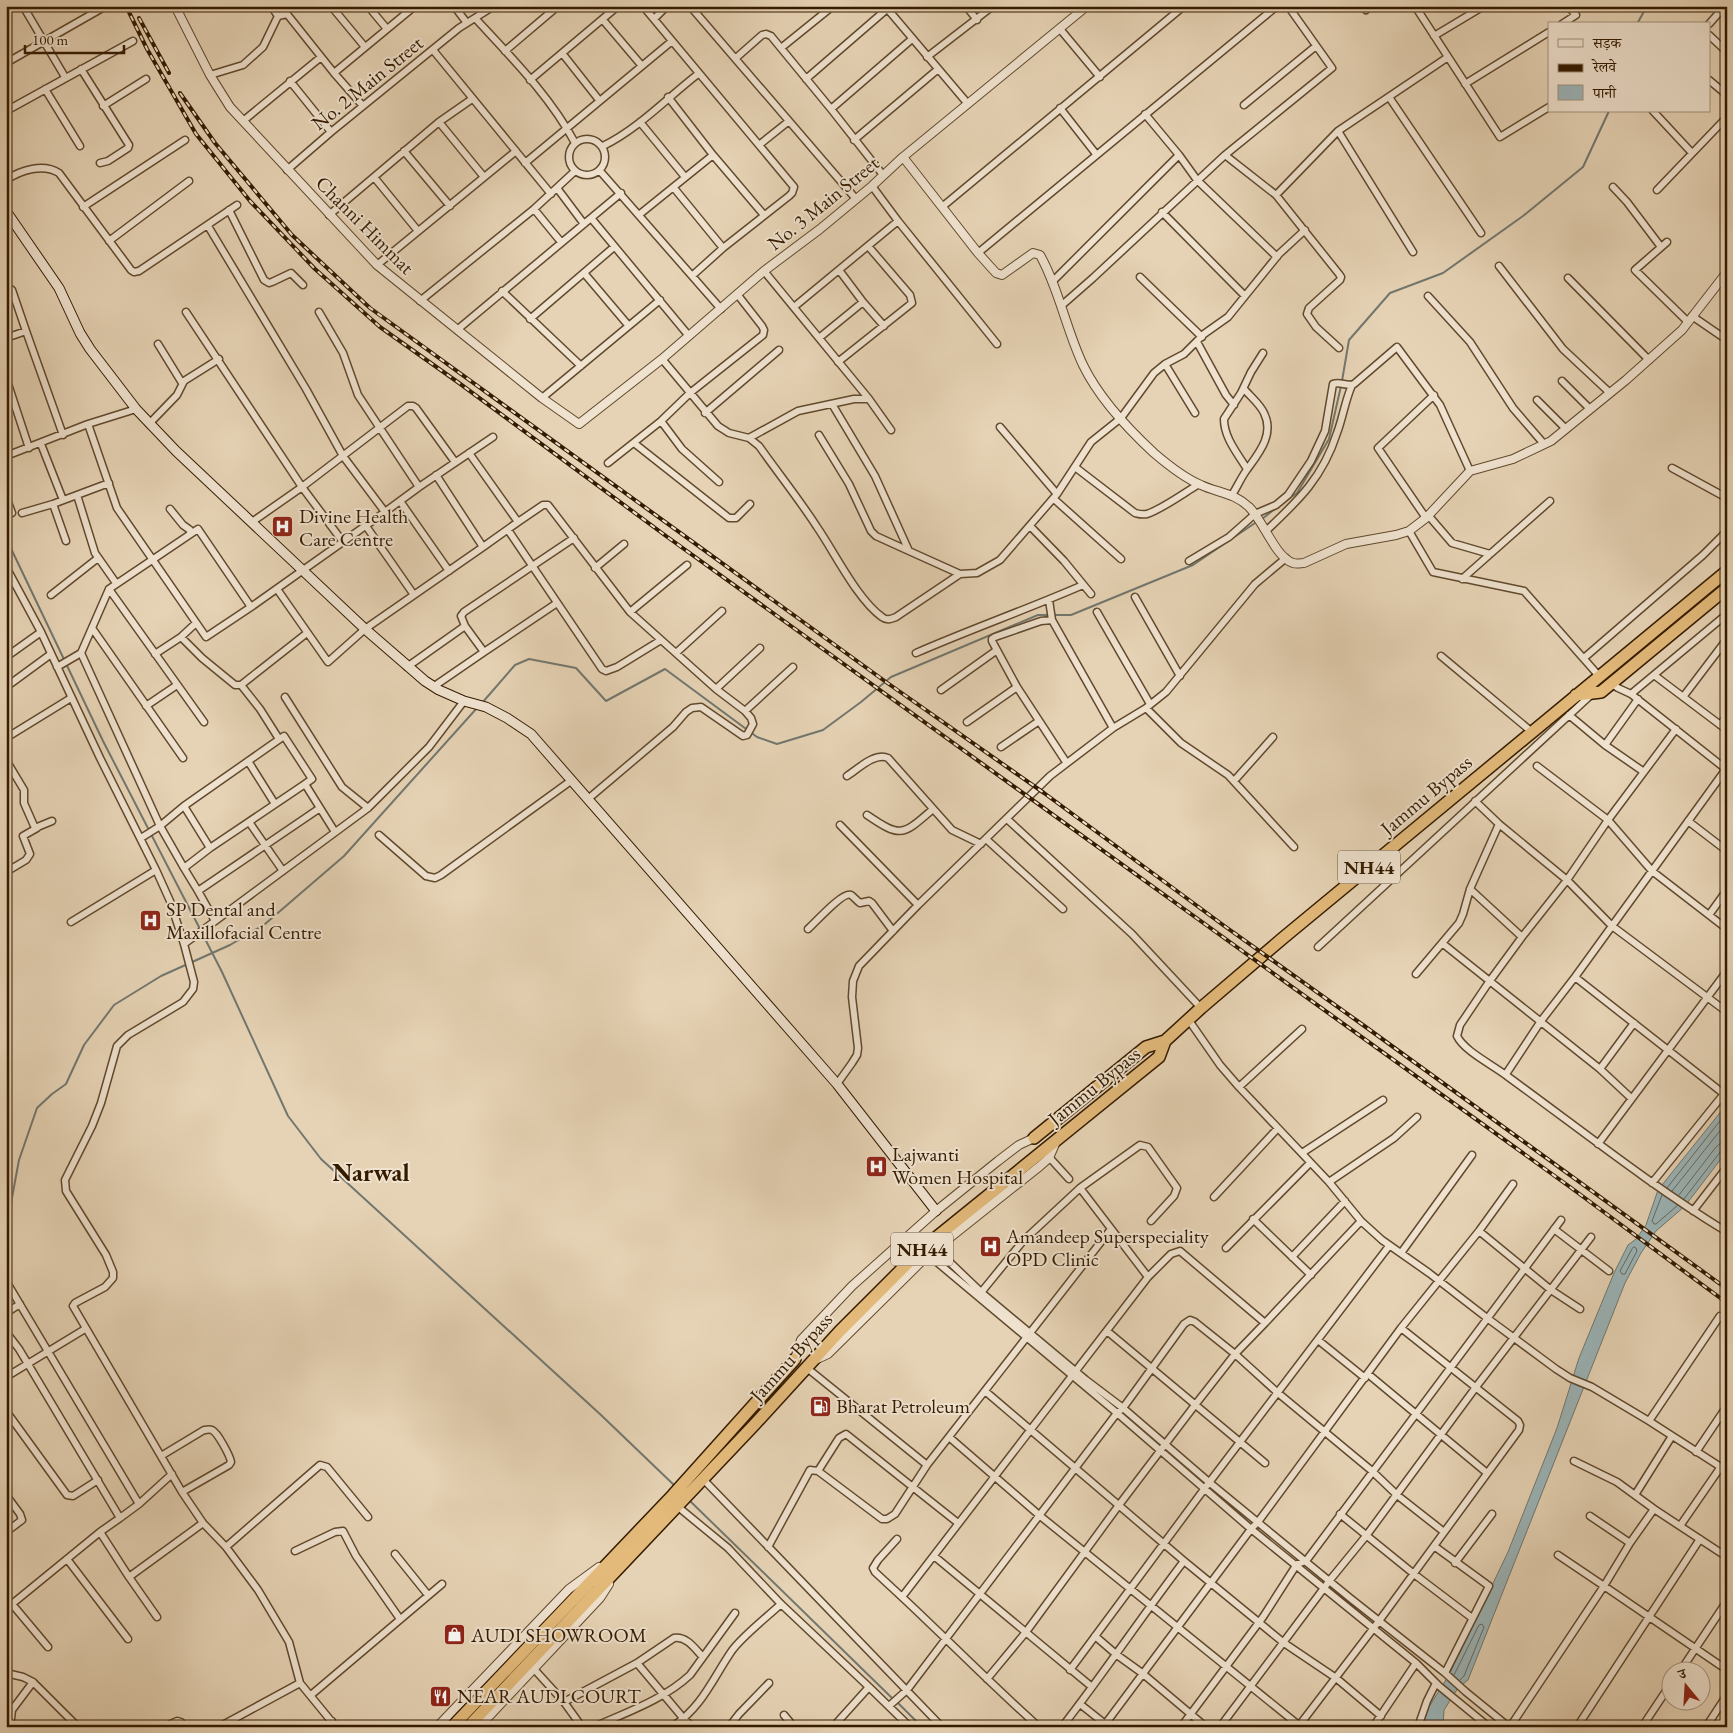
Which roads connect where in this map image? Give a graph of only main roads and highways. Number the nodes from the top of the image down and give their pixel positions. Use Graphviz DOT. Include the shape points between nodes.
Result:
graph roads {
  1 [pos="6,211"];
  2 [pos="1727,571"];
  3 [pos="1727,588"];
  4 [pos="1576,695"];
  5 [pos="1164,1041"];
  6 [pos="1034,1138"];
  7 [pos="936,1211"];
  8 [pos="795,1359"];
  9 [pos="699,1476"];
  10 [pos="617,1561"];
  11 [pos="452,1727"];
  12 [pos="468,1727"];
  1 -- 7 [label="main road" via="56,283 87,344 149,424 407,667 433,687 486,707 531,734 837,1084"];
  2 -- 4 [label="highway, Jammu Bypass / NH44"];
  3 -- 4 [label="highway" via="1601,692"];
  4 -- 5 [label="highway, Jammu Bypass / NH44"];
  5 -- 6 [label="highway, Jammu Bypass / NH44" via="1146,1047"];
  5 -- 9 [label="highway, Jammu Bypass / NH44" via="1159,1057 925,1252 852,1318"];
  8 -- 9 [label="highway, Jammu Bypass / NH44"];
  9 -- 10 [label="highway, Jammu Bypass / NH44"];
  10 -- 11 [label="highway, Jammu Bypass / NH44"];
  10 -- 12 [label="highway, Jammu Bypass / NH44"];
}
